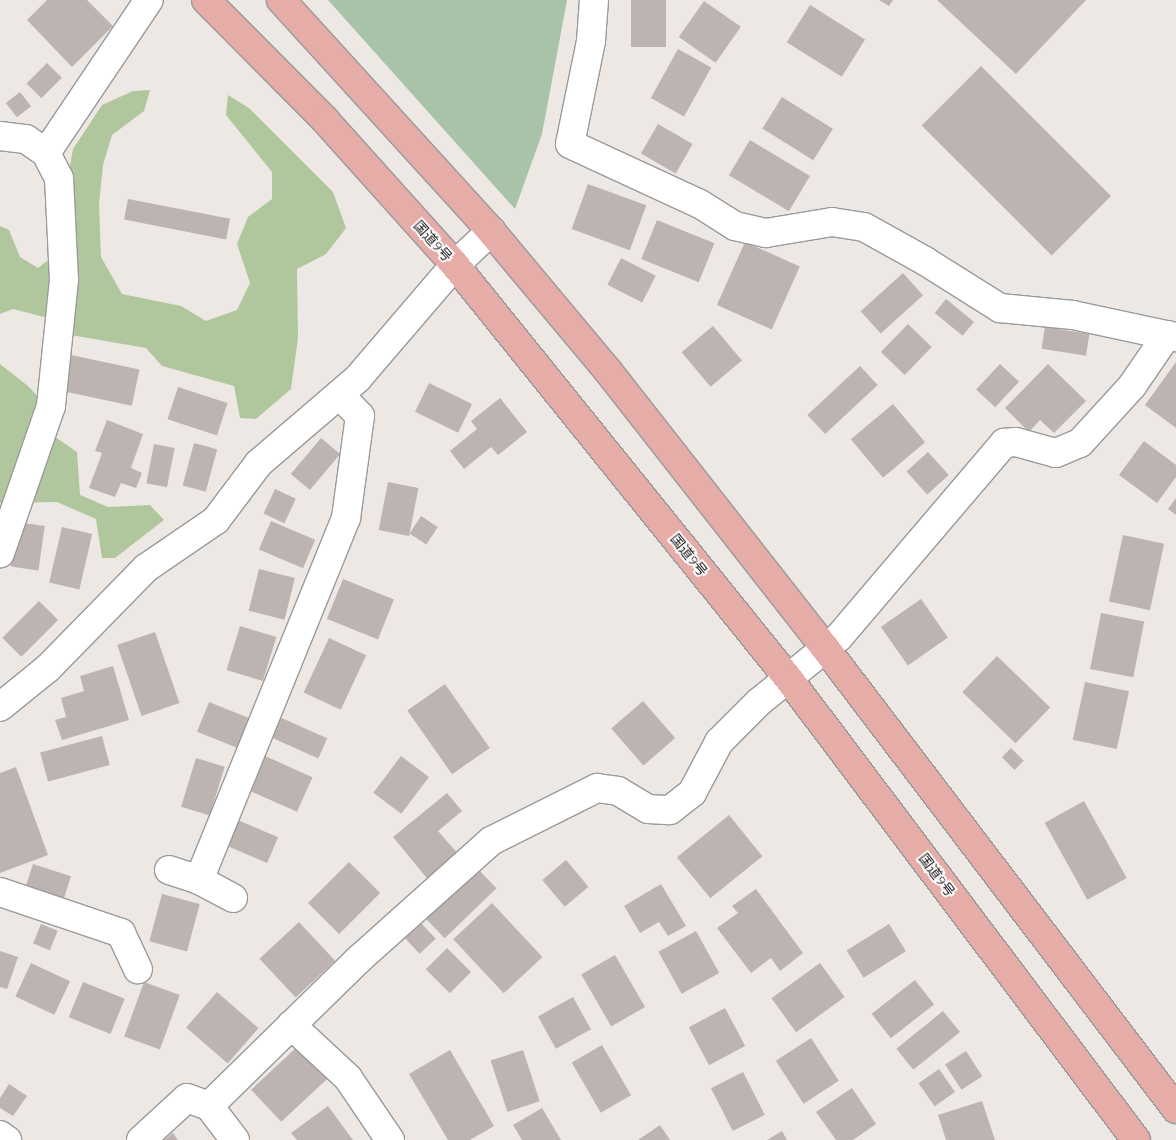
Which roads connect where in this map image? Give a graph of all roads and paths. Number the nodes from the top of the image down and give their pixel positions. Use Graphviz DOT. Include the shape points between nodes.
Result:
graph roads {
  1 [pos="149,0"];
  2 [pos="206,0"];
  3 [pos="282,0"];
  4 [pos="594,0"];
  5 [pos="0,136"];
  6 [pos="46,153"];
  7 [pos="491,231"];
  8 [pos="455,265"];
  9 [pos="1172,336"];
  10 [pos="339,394"];
  11 [pos="0,553"];
  12 [pos="826,649"];
  13 [pos="788,678"];
  14 [pos="0,707"];
  15 [pos="169,870"];
  16 [pos="199,880"];
  17 [pos="0,892"];
  18 [pos="233,898"];
  19 [pos="138,969"];
  20 [pos="291,1025"];
  21 [pos="209,1106"];
  22 [pos="1176,1109"];
  23 [pos="0,1136"];
  24 [pos="7,1140"];
  25 [pos="140,1140"];
  26 [pos="235,1140"];
  27 [pos="390,1140"];
  28 [pos="1136,1140"];
  1 -- 6 [label="street"];
  2 -- 8 [label="highway, 国道9号" via="325,120"];
  3 -- 7 [label="highway"];
  4 -- 9 [label="street" via="591,41 570,144 700,204 736,226 766,233 832,222 864,228 1000,308 1073,315"];
  5 -- 6 [label="street" via="26,139"];
  6 -- 11 [label="street" via="59,178 64,280 56,363 51,406"];
  7 -- 8 [label="street"];
  7 -- 12 [label="highway" via="608,372"];
  8 -- 10 [label="street" via="358,378"];
  8 -- 13 [label="highway, 国道9号"];
  9 -- 12 [label="street" via="1080,443 1056,452 1016,442 1004,443"];
  10 -- 14 [label="street" via="259,463 216,520 146,568 48,668"];
  10 -- 16 [label="street" via="360,416 346,518"];
  12 -- 13 [label="street"];
  12 -- 22 [label="highway"];
  13 -- 20 [label="street" via="719,742 692,793 670,810 648,809 618,791 598,788 491,841"];
  13 -- 28 [label="highway, 国道9号"];
  15 -- 16 [label="street"];
  16 -- 18 [label="street"];
  17 -- 19 [label="street" via="120,933"];
  20 -- 21 [label="street"];
  20 -- 27 [label="street" via="348,1078"];
  21 -- 25 [label="street" via="187,1098"];
  21 -- 26 [label="street"];
  23 -- 24 [label="street"];
}
